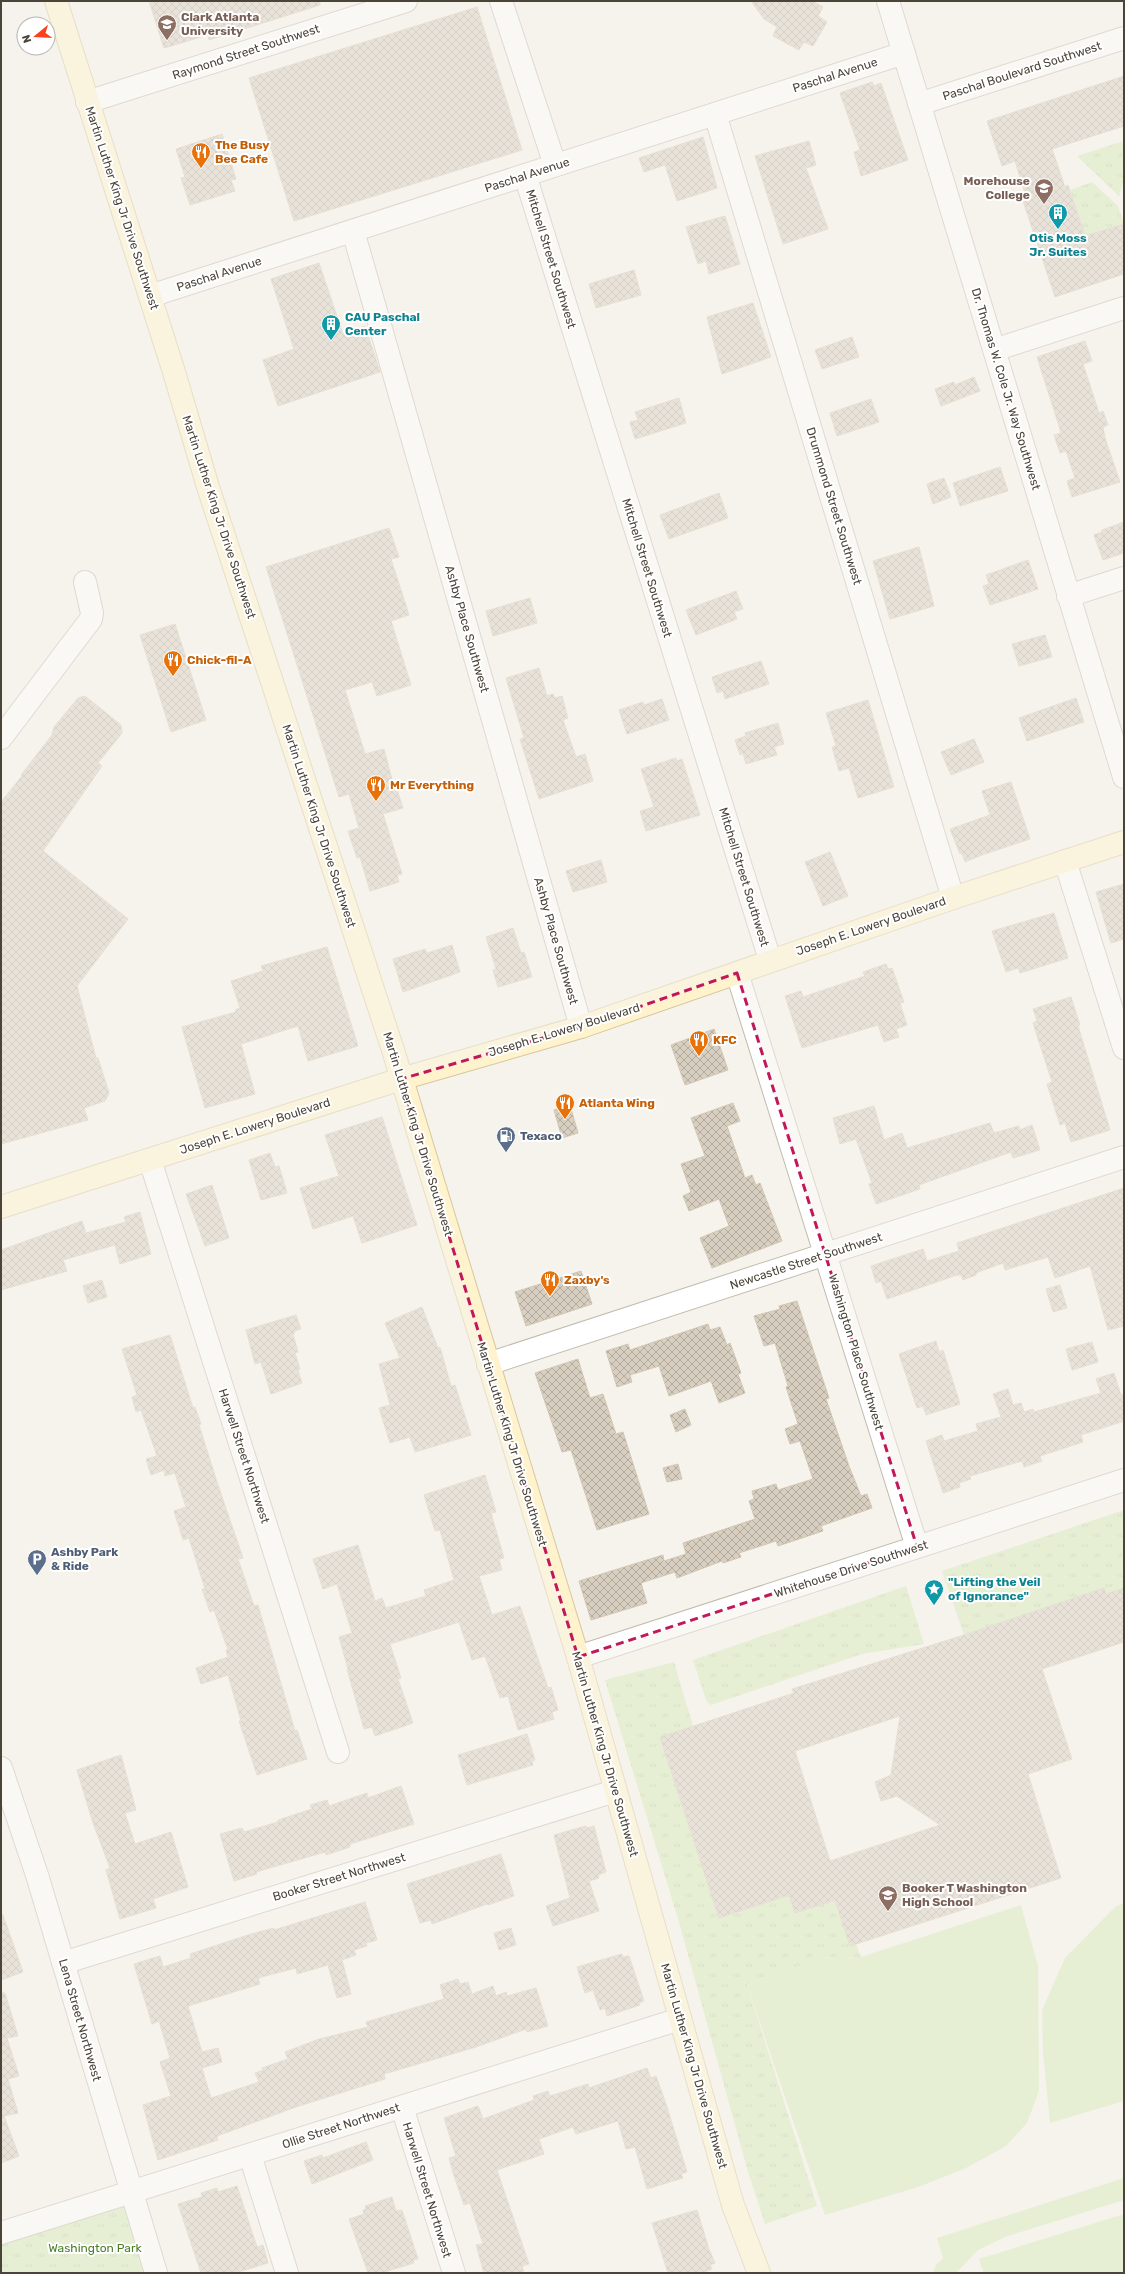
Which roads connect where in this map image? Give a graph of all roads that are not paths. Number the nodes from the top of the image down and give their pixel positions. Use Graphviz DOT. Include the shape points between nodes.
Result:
graph roads {
  1 [pos="56,1"];
  2 [pos="406,1"];
  3 [pos="502,1"];
  4 [pos="888,1"];
  5 [pos="1124,38"];
  6 [pos="904,53"];
  7 [pos="87,102"];
  8 [pos="919,104"];
  9 [pos="715,114"];
  10 [pos="555,165"];
  11 [pos="525,175"];
  12 [pos="353,231"];
  13 [pos="150,296"];
  14 [pos="1124,308"];
  15 [pos="994,350"];
  16 [pos="1124,578"];
  17 [pos="85,582"];
  18 [pos="1068,596"];
  19 [pos="1,738"];
  20 [pos="1124,777"];
  21 [pos="1124,842"];
  22 [pos="1065,862"];
  23 [pos="953,898"];
  24 [pos="770,960"];
  25 [pos="737,973"];
  26 [pos="581,1027"];
  27 [pos="1124,1048"];
  28 [pos="401,1079"];
  29 [pos="1124,1157"];
  30 [pos="150,1160"];
  31 [pos="1,1207"];
  32 [pos="826,1255"];
  33 [pos="488,1364"];
  34 [pos="1124,1480"];
  35 [pos="917,1547"];
  36 [pos="578,1657"];
  37 [pos="338,1752"];
  38 [pos="1,1768"];
  39 [pos="615,1791"];
  40 [pos="63,1963"];
  41 [pos="680,2019"];
  42 [pos="402,2107"];
  43 [pos="250,2155"];
  44 [pos="130,2192"];
  45 [pos="1,2233"];
  46 [pos="156,2273"];
  47 [pos="287,2273"];
  48 [pos="454,2273"];
  49 [pos="759,2273"];
  1 -- 7 [label="main road, Martin Luther King Jr Drive Southwest"];
  2 -- 7 [label="street, Raymond Street Southwest"];
  3 -- 10 [label="street"];
  4 -- 6 [label="street, Dr. Thomas W. Cole Jr. Way Southwest"];
  5 -- 8 [label="street, Paschal Boulevard Southwest"];
  6 -- 8 [label="street, Dr. Thomas W. Cole Jr. Way Southwest"];
  6 -- 9 [label="street, Paschal Avenue"];
  7 -- 13 [label="main road, Martin Luther King Jr Drive Southwest"];
  8 -- 15 [label="street, Dr. Thomas W. Cole Jr. Way Southwest"];
  9 -- 10 [label="street, Paschal Avenue"];
  9 -- 23 [label="street, Drummond Street Southwest"];
  10 -- 11 [label="street, Paschal Avenue"];
  11 -- 12 [label="street, Paschal Avenue"];
  11 -- 24 [label="street, Mitchell Street Southwest"];
  12 -- 13 [label="street, Paschal Avenue"];
  12 -- 26 [label="street, Ashby Place Southwest"];
  13 -- 28 [label="main road, Martin Luther King Jr Drive Southwest" via="210,494"];
  14 -- 15 [label="street"];
  15 -- 18 [label="street, Dr. Thomas W. Cole Jr. Way Southwest"];
  16 -- 18 [label="street"];
  17 -- 19 [label="street" via="91,619"];
  18 -- 20 [label="street, Dr. Thomas W. Cole Jr. Way Southwest"];
  21 -- 22 [label="main road, Joseph E. Lowery Boulevard"];
  22 -- 23 [label="main road, Joseph E. Lowery Boulevard"];
  22 -- 27 [label="street"];
  23 -- 24 [label="main road, Joseph E. Lowery Boulevard"];
  24 -- 25 [label="main road, Joseph E. Lowery Boulevard"];
  25 -- 26 [label="main road, Joseph E. Lowery Boulevard"];
  25 -- 32 [label="street, Washington Place Southwest"];
  26 -- 28 [label="main road, Joseph E. Lowery Boulevard"];
  28 -- 30 [label="main road, Joseph E. Lowery Boulevard"];
  28 -- 33 [label="main road, Martin Luther King Jr Drive Southwest"];
  29 -- 32 [label="street, Newcastle Street Southwest"];
  30 -- 31 [label="main road, Joseph E. Lowery Boulevard"];
  30 -- 37 [label="street, Harwell Street Northwest"];
  32 -- 33 [label="street, Newcastle Street Southwest"];
  32 -- 35 [label="street, Washington Place Southwest"];
  33 -- 36 [label="main road, Martin Luther King Jr Drive Southwest"];
  34 -- 35 [label="street, Whitehouse Drive Southwest"];
  35 -- 36 [label="street, Whitehouse Drive Southwest"];
  36 -- 39 [label="main road, Martin Luther King Jr Drive Southwest"];
  38 -- 40 [label="street, Lena Street Northwest"];
  39 -- 40 [label="street, Booker Street Northwest"];
  39 -- 41 [label="main road, Martin Luther King Jr Drive Southwest"];
  40 -- 44 [label="street, Lena Street Northwest"];
  41 -- 42 [label="street, Ollie Street Northwest"];
  41 -- 49 [label="main road, Martin Luther King Jr Drive Southwest" via="733,2205"];
  42 -- 43 [label="street, Ollie Street Northwest"];
  42 -- 48 [label="street, Harwell Street Northwest"];
  43 -- 44 [label="street, Ollie Street Northwest"];
  43 -- 47 [label="street"];
  44 -- 45 [label="street, Ollie Street Northwest"];
  44 -- 46 [label="street, Lena Street Northwest"];
}
